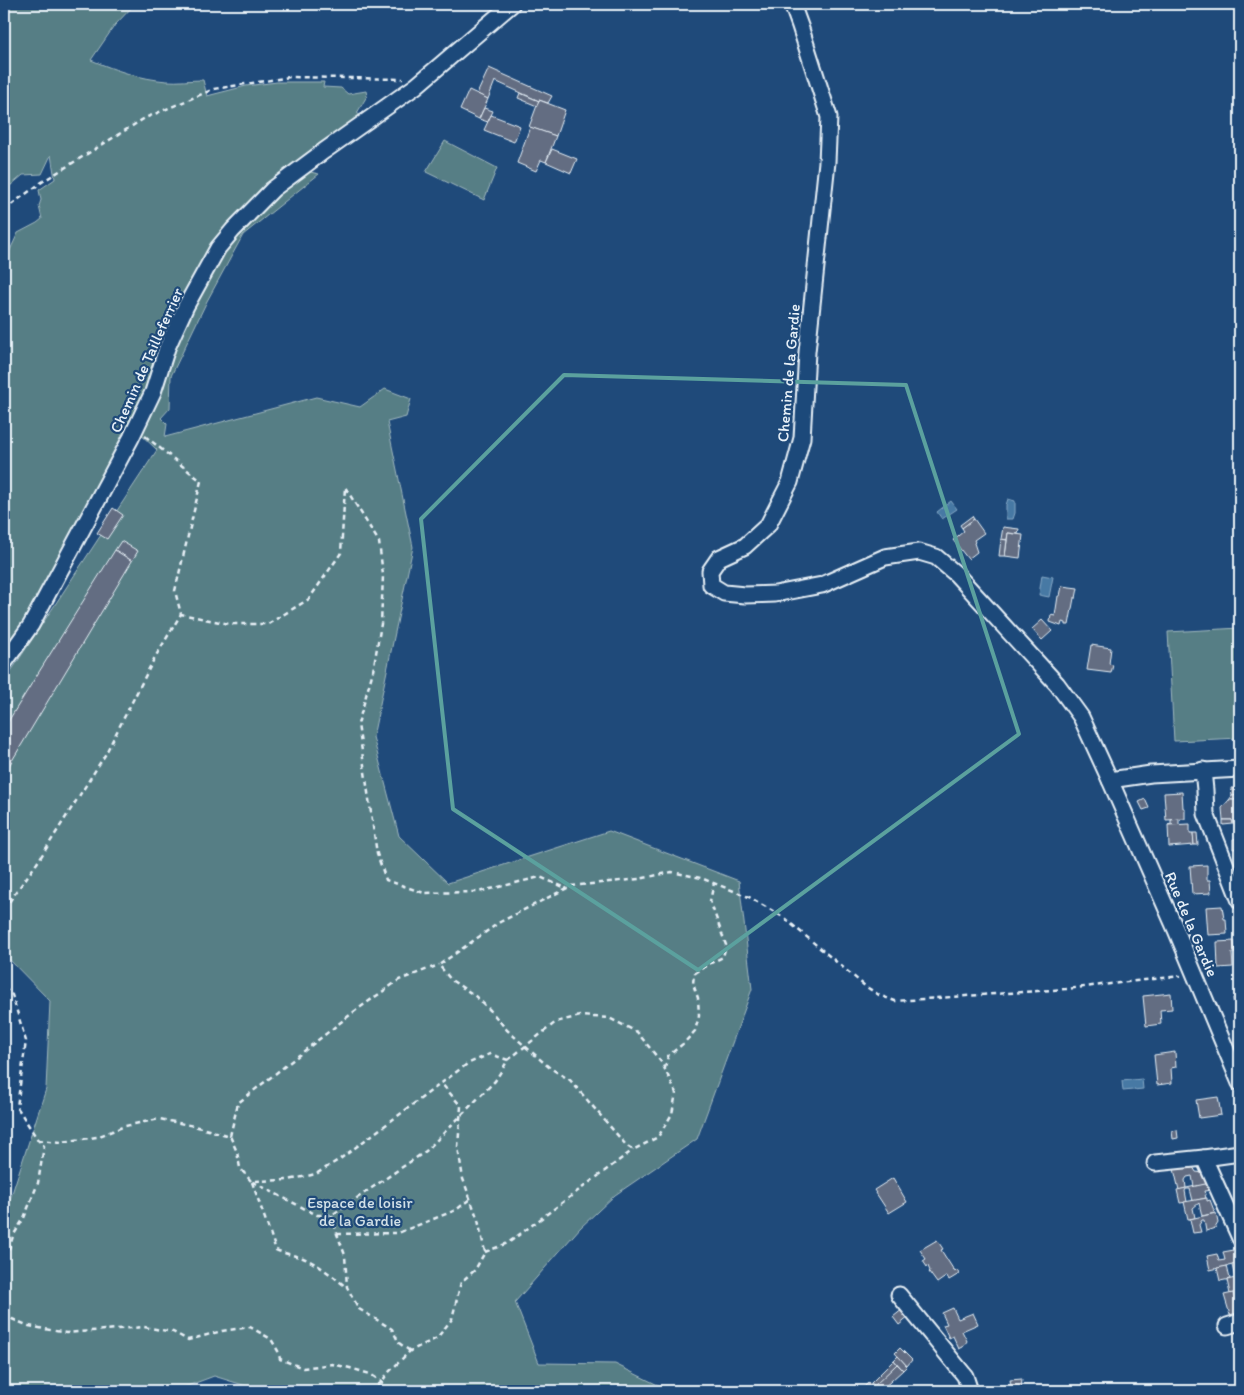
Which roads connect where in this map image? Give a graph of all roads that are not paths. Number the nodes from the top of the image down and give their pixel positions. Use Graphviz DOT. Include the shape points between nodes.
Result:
graph roads {
  1 [pos="512,4"];
  2 [pos="792,4"];
  3 [pos="4,663"];
  4 [pos="1240,769"];
  5 [pos="1203,770"];
  6 [pos="1110,780"];
  7 [pos="1240,902"];
  8 [pos="1240,1083"];
  9 [pos="1240,1153"];
  10 [pos="1204,1158"];
  11 [pos="1155,1163"];
  12 [pos="1240,1238"];
  13 [pos="899,1295"];
  14 [pos="970,1391"];
  1 -- 3 [label="street, Chemin de Tailleferrier" via="423,81 273,189 218,248 186,306 136,428 31,625"];
  2 -- 6 [label="street, Chemin de la Gardie" via="829,118 802,438 790,482 768,526 745,546 719,558 710,571 711,585 724,593 775,594 822,585 885,557 919,552 936,557 956,574 1058,684 1081,717"];
  4 -- 5 [label="street"];
  5 -- 6 [label="street"];
  5 -- 7 [label="street" via="1206,814"];
  6 -- 8 [label="street, Rue de la Gardie"];
  9 -- 10 [label="street"];
  10 -- 11 [label="street"];
  10 -- 12 [label="street"];
  13 -- 14 [label="street" via="965,1376"];
}
